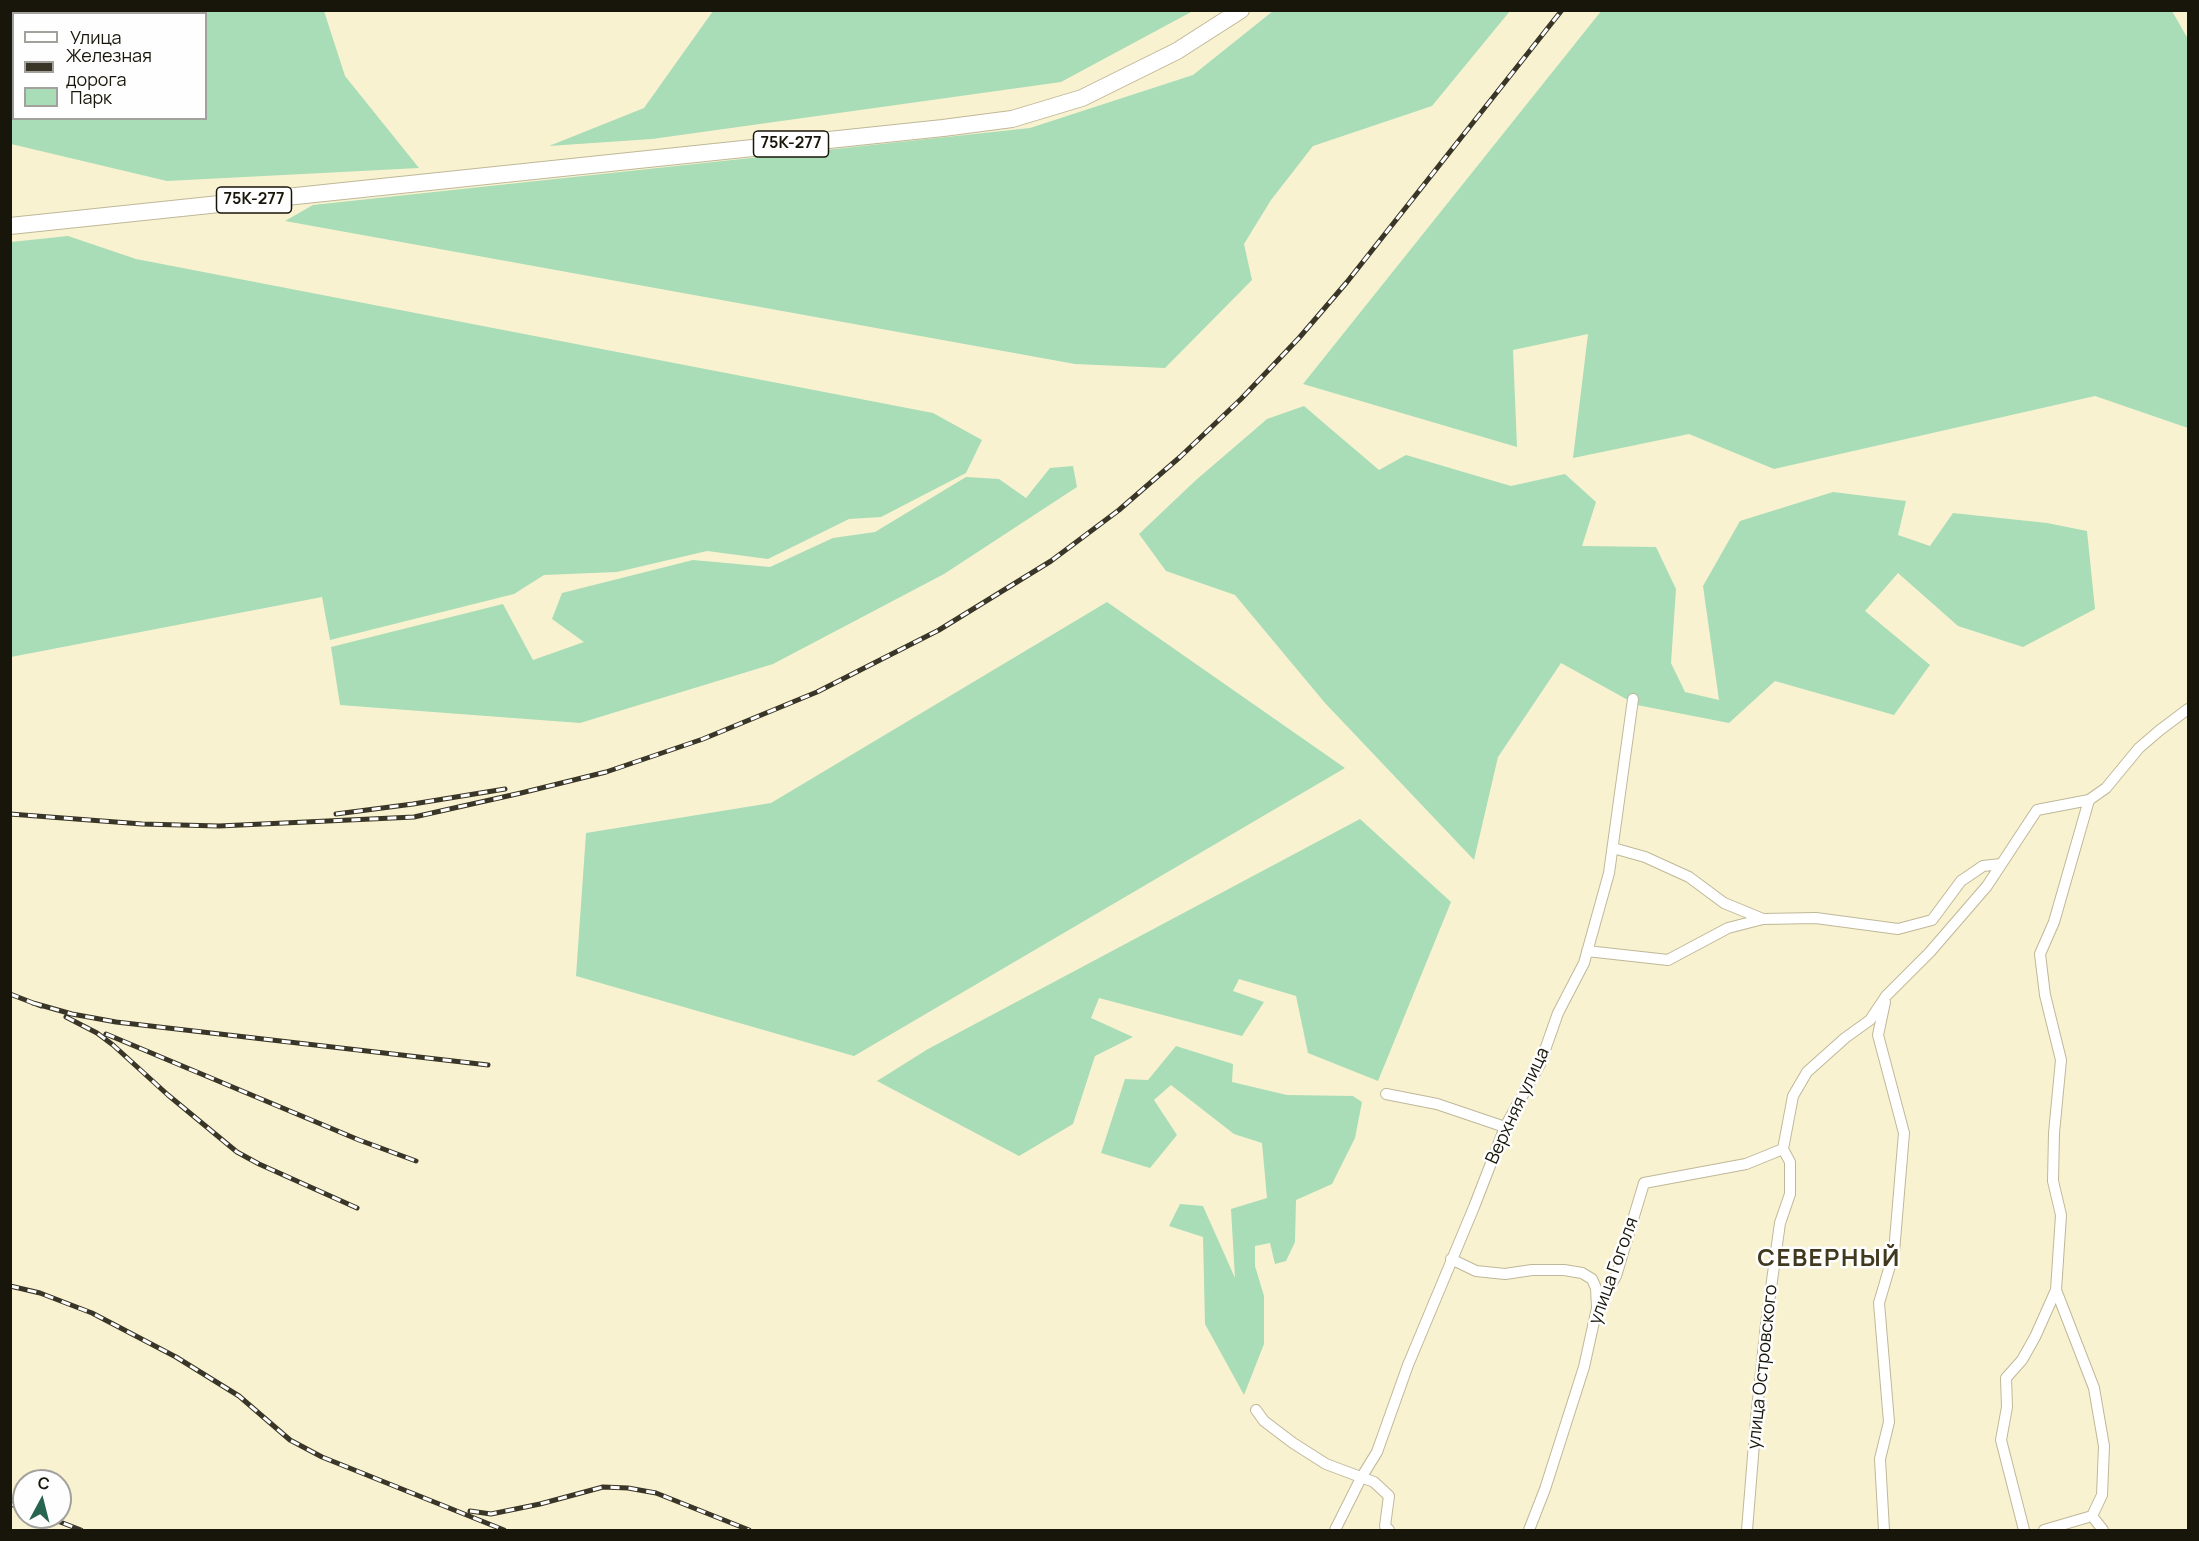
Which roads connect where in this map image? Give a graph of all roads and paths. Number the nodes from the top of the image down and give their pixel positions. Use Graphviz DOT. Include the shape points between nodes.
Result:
graph roads {
  1 [pos="1241,10"];
  2 [pos="10,226"];
  3 [pos="1633,699"];
  4 [pos="2188,709"];
  5 [pos="2089,800"];
  6 [pos="1612,848"];
  7 [pos="2001,864"];
  8 [pos="1763,919"];
  9 [pos="1587,951"];
  10 [pos="1886,996"];
  11 [pos="1386,1094"];
  12 [pos="1505,1127"];
  13 [pos="1783,1149"];
  14 [pos="1451,1259"];
  15 [pos="2056,1290"];
  16 [pos="1597,1308"];
  17 [pos="1256,1410"];
  18 [pos="1361,1478"];
  19 [pos="2092,1516"];
  20 [pos="1335,1530"];
  21 [pos="1389,1530"];
  22 [pos="1529,1530"];
  23 [pos="1747,1530"];
  24 [pos="1884,1530"];
  25 [pos="2024,1530"];
  26 [pos="2044,1530"];
  27 [pos="2103,1530"];
  1 -- 2 [label="main road, 75К-277" via="1176,51 1082,98 1012,119"];
  3 -- 6 [label="street, Верхняя улица"];
  4 -- 5 [label="street" via="2139,748 2106,788"];
  5 -- 7 [label="street, улица Островского" via="2037,810"];
  5 -- 15 [label="street" via="2054,922 2040,954 2045,995 2061,1060 2054,1133 2053,1181 2061,1215"];
  6 -- 8 [label="street" via="1645,857 1689,877 1724,903"];
  6 -- 9 [label="street, Верхняя улица"];
  7 -- 8 [label="street" via="1983,866 1960,881 1932,920 1898,929 1816,918"];
  7 -- 10 [label="street, улица Островского" via="1930,952"];
  8 -- 9 [label="street" via="1728,928 1668,960"];
  9 -- 12 [label="street, Верхняя улица" via="1540,1064"];
  10 -- 13 [label="street, улица Островского" via="1870,1020 1807,1072 1793,1096"];
  10 -- 24 [label="street" via="1878,1035 1904,1133 1894,1252 1879,1303 1888,1422 1880,1459"];
  11 -- 12 [label="street" via="1437,1104"];
  12 -- 14 [label="street, Верхняя улица"];
  13 -- 16 [label="street, улица Гоголя" via="1746,1164 1644,1183 1616,1276"];
  13 -- 23 [label="street, улица Островского" via="1790,1162 1790,1194 1780,1223 1766,1324"];
  14 -- 16 [label="street" via="1476,1271 1582,1273 1592,1279 1596,1288"];
  14 -- 18 [label="street, Верхняя улица" via="1377,1452"];
  15 -- 19 [label="street" via="2094,1388 2104,1446 2102,1495"];
  15 -- 25 [label="street" via="2031,1345 2006,1378 2007,1407 2001,1440"];
  16 -- 22 [label="street, улица Гоголя" via="1584,1366"];
  17 -- 18 [label="street" via="1293,1443 1326,1464"];
  18 -- 20 [label="street, Верхняя улица"];
  18 -- 21 [label="street" via="1374,1482 1389,1496 1385,1526"];
  19 -- 26 [label="street"];
  19 -- 27 [label="street"];
}
